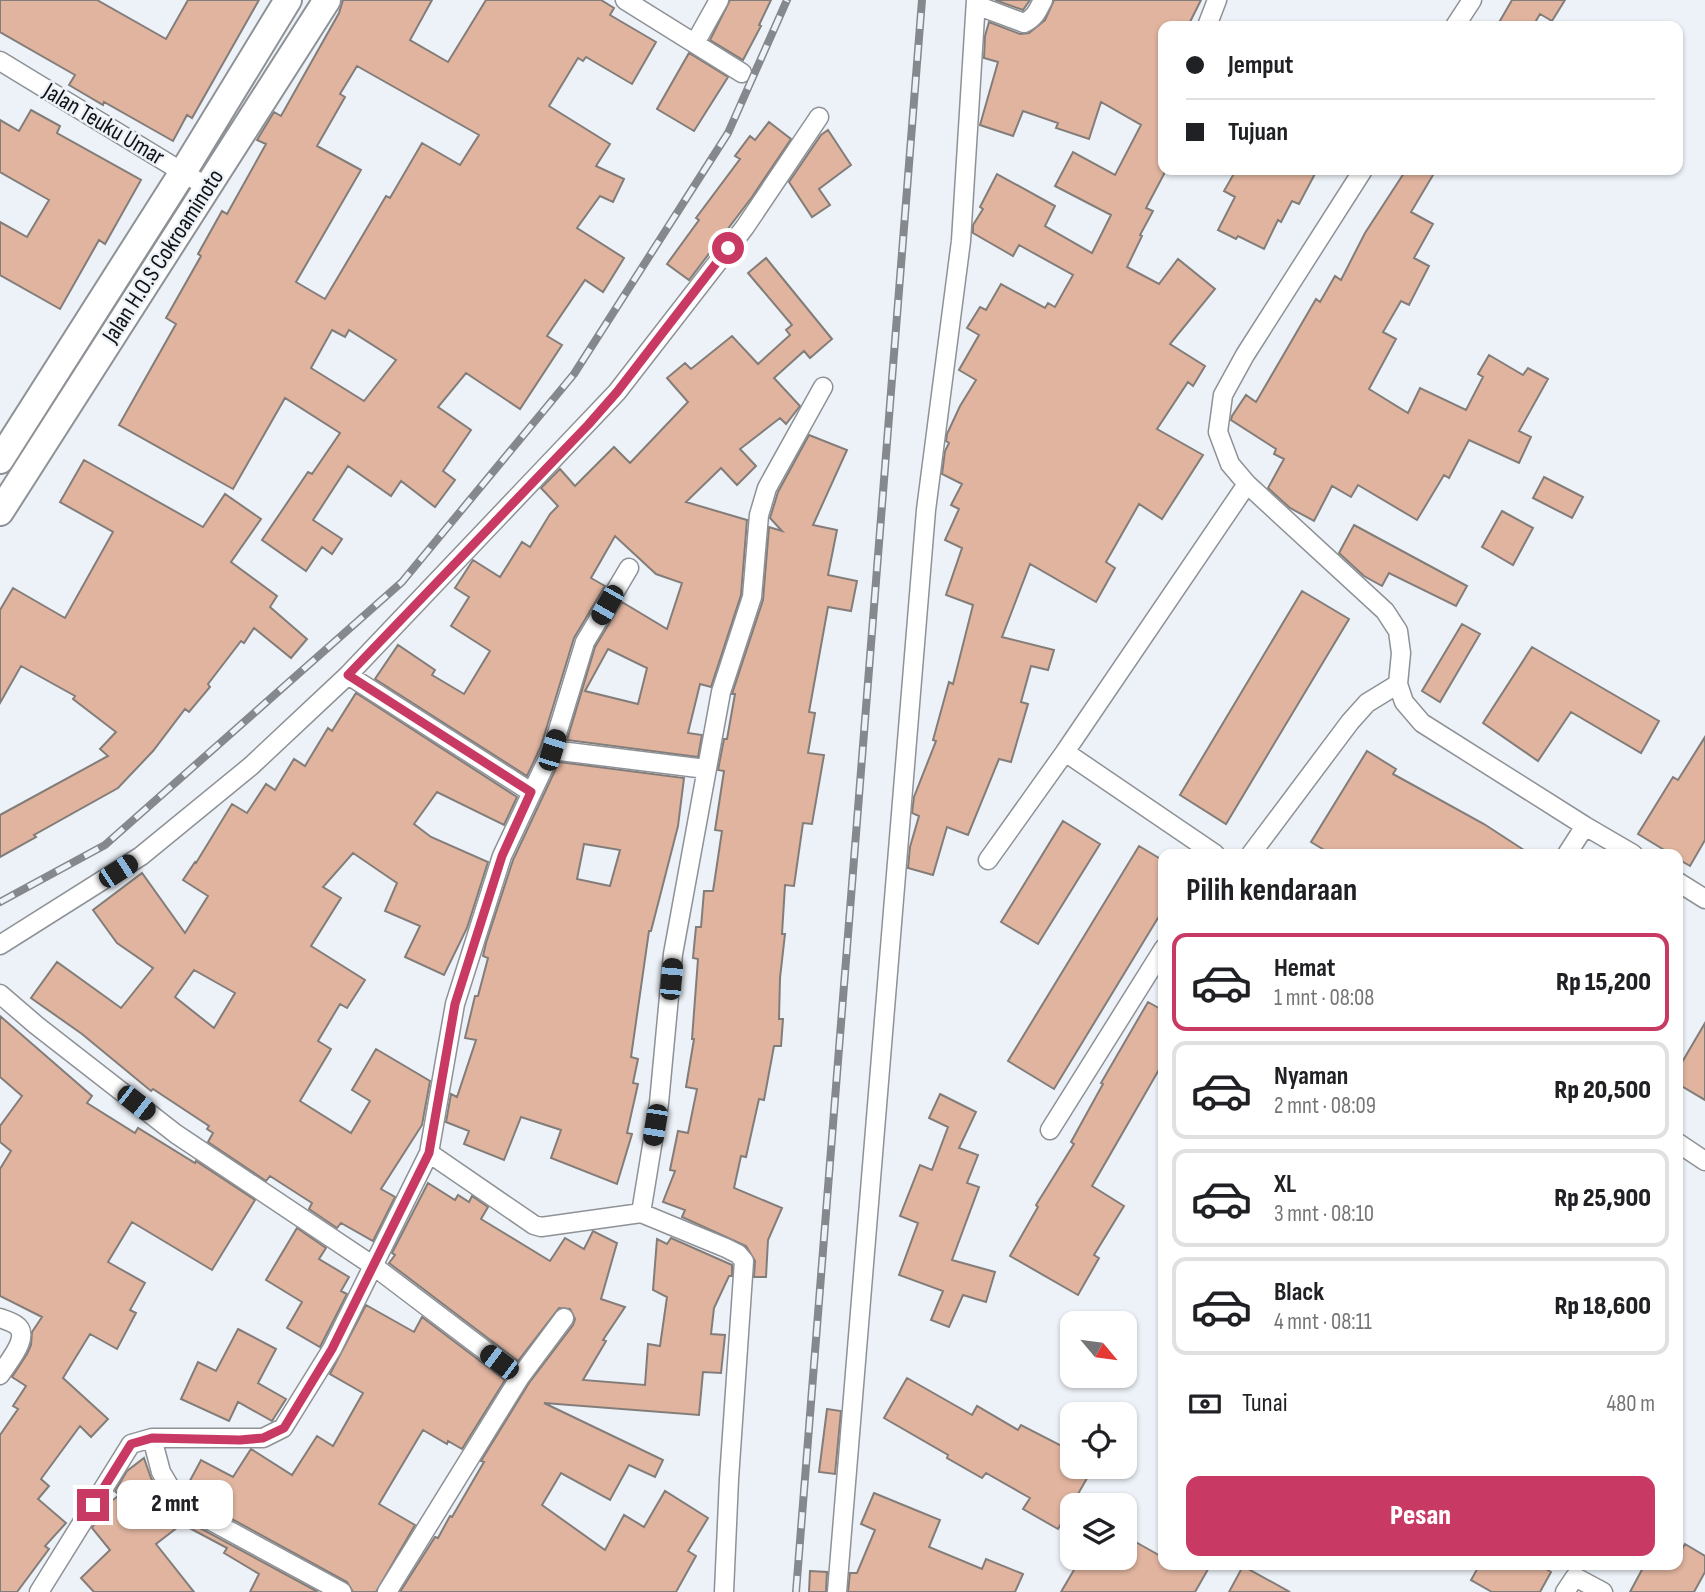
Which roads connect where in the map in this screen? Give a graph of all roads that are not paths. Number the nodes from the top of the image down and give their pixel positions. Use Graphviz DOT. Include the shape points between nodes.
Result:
graph roads {
  1 [pos="288,0"];
  2 [pos="327,0"];
  3 [pos="625,0"];
  4 [pos="719,0"];
  5 [pos="1043,0"];
  6 [pos="1217,0"];
  7 [pos="1472,0"];
  8 [pos="976,2"];
  9 [pos="1209,21"];
  10 [pos="1458,21"];
  11 [pos="695,43"];
  12 [pos="0,61"];
  13 [pos="742,73"];
  14 [pos="820,117"];
  15 [pos="183,172"];
  16 [pos="1360,175"];
  17 [pos="207,187"];
  18 [pos="822,387"];
  19 [pos="0,460"];
  20 [pos="1247,484"];
  21 [pos="0,512"];
  22 [pos="629,568"];
  23 [pos="348,675"];
  24 [pos="1398,684"];
  25 [pos="552,750"];
  26 [pos="1065,752"];
  27 [pos="706,769"];
  28 [pos="531,792"];
  29 [pos="1585,826"];
  30 [pos="1208,849"];
  31 [pos="1255,849"];
  32 [pos="1570,849"];
  33 [pos="1624,849"];
  34 [pos="988,860"];
  35 [pos="1683,885"];
  36 [pos="1705,899"];
  37 [pos="0,945"];
  38 [pos="1158,958"];
  39 [pos="0,994"];
  40 [pos="1050,1130"];
  41 [pos="1683,1146"];
  42 [pos="429,1153"];
  43 [pos="1705,1161"];
  44 [pos="641,1213"];
  45 [pos="375,1267"];
  46 [pos="0,1318"];
  47 [pos="564,1318"];
  48 [pos="0,1375"];
  49 [pos="520,1377"];
  50 [pos="152,1438"];
  51 [pos="39,1592"];
  52 [pos="342,1592"];
  53 [pos="387,1592"];
  54 [pos="724,1592"];
  55 [pos="837,1592"];
  56 [pos="1565,1592"];
  57 [pos="1603,1592"];
  1 -- 15 [label="main road, Jalan H.O.S Cokroaminoto"];
  2 -- 17 [label="main road, Jalan H.O.S Cokroaminoto"];
  3 -- 11 [label="street"];
  4 -- 11 [label="street"];
  5 -- 8 [label="street" via="1038,12 1024,23"];
  6 -- 9 [label="street"];
  7 -- 10 [label="street"];
  8 -- 55 [label="street" via="961,241 926,510"];
  11 -- 13 [label="street"];
  12 -- 15 [label="street, Jalan Teuku Umar"];
  14 -- 23 [label="street" via="745,227 617,392"];
  15 -- 17 [label="street, Jalan Teuku Umar"];
  15 -- 19 [label="main road, Jalan H.O.S Cokroaminoto"];
  16 -- 20 [label="street" via="1223,395 1218,432 1230,464"];
  17 -- 21 [label="main road, Jalan H.O.S Cokroaminoto"];
  18 -- 27 [label="street" via="767,488 759,515 752,597 721,692"];
  20 -- 24 [label="street" via="1385,611 1398,631"];
  20 -- 26 [label="street"];
  22 -- 25 [label="street" via="585,642"];
  23 -- 28 [label="street"];
  23 -- 37 [label="street" via="251,766 141,856"];
  24 -- 29 [label="street" via="1404,702 1422,723"];
  24 -- 31 [label="street" via="1367,704 1350,722"];
  25 -- 27 [label="street"];
  25 -- 28 [label="street"];
  26 -- 30 [label="street"];
  26 -- 34 [label="street"];
  27 -- 44 [label="street" via="673,954 659,1102"];
  28 -- 42 [label="street" via="502,856 455,1004"];
  29 -- 32 [label="street"];
  29 -- 33 [label="street"];
  35 -- 36 [label="street"];
  38 -- 40 [label="street"];
  39 -- 45 [label="street" via="176,1134"];
  41 -- 43 [label="street"];
  42 -- 44 [label="street" via="541,1227"];
  42 -- 45 [label="street"];
  44 -- 54 [label="street" via="726,1248 744,1261"];
  45 -- 49 [label="street"];
  45 -- 50 [label="street" via="284,1428 263,1438 240,1440"];
  46 -- 48 [label="street" via="17,1325 22,1339"];
  47 -- 49 [label="street"];
  49 -- 53 [label="street"];
  50 -- 51 [label="street" via="131,1444"];
  50 -- 52 [label="street" via="161,1472 180,1504"];
  56 -- 57 [label="street" via="1575,1577"];
}
